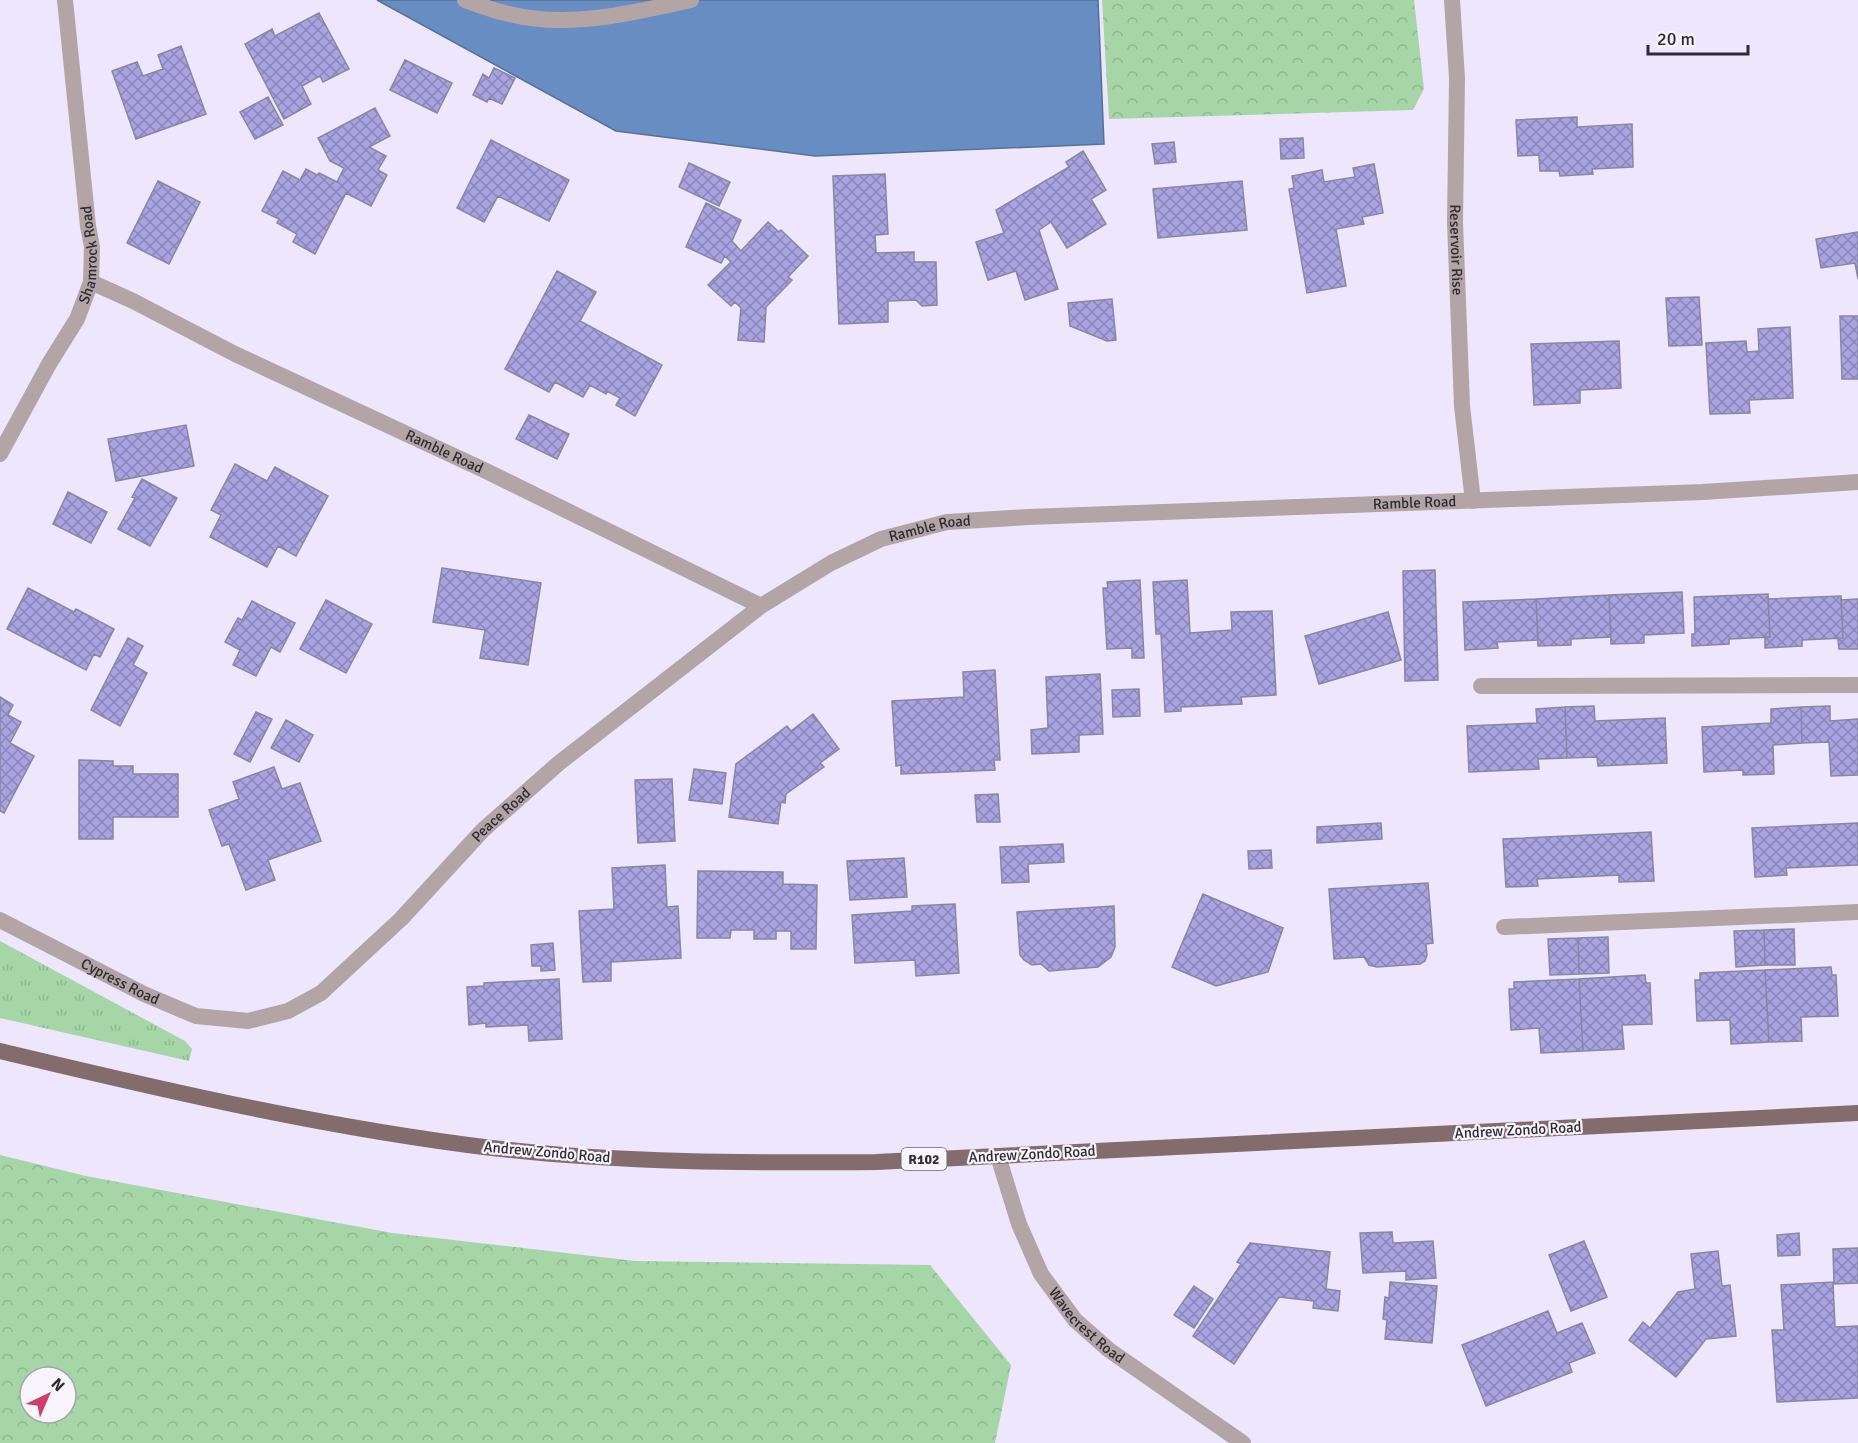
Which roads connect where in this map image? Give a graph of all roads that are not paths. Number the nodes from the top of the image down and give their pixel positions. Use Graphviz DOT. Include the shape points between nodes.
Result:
graph roads {
  1 [pos="65,0"];
  2 [pos="465,0"];
  3 [pos="691,0"];
  4 [pos="1452,0"];
  5 [pos="91,282"];
  6 [pos="0,454"];
  7 [pos="1858,482"];
  8 [pos="1473,501"];
  9 [pos="761,606"];
  10 [pos="1858,685"];
  11 [pos="1481,686"];
  12 [pos="1858,912"];
  13 [pos="0,920"];
  14 [pos="1504,927"];
  15 [pos="248,1021"];
  16 [pos="0,1051"];
  17 [pos="1858,1113"];
  18 [pos="998,1156"];
  19 [pos="1243,1443"];
  1 -- 5 [label="street, Shamrock Road" via="92,248"];
  2 -- 3 [label="street" via="510,15 553,20 626,15"];
  4 -- 8 [label="street, Reservoir Rise" via="1462,406"];
  5 -- 6 [label="street, Shamrock Road" via="77,319"];
  5 -- 9 [label="street, Ramble Road"];
  7 -- 8 [label="street, Ramble Road"];
  8 -- 9 [label="street, Ramble Road" via="947,522 881,539 831,563"];
  9 -- 15 [label="street, Peace Road" via="560,763 483,830 401,919 321,993 288,1011"];
  10 -- 11 [label="street"];
  12 -- 14 [label="street"];
  13 -- 15 [label="street, Cypress Road" via="144,994 196,1016"];
  16 -- 18 [label="main road, Andrew Zondo Road / R102" via="350,1128 493,1148 614,1159 735,1163"];
  17 -- 18 [label="main road, Andrew Zondo Road / R102"];
  18 -- 19 [label="street, Wavecrest Road" via="1019,1224 1041,1275 1075,1320 1108,1350"];
}
